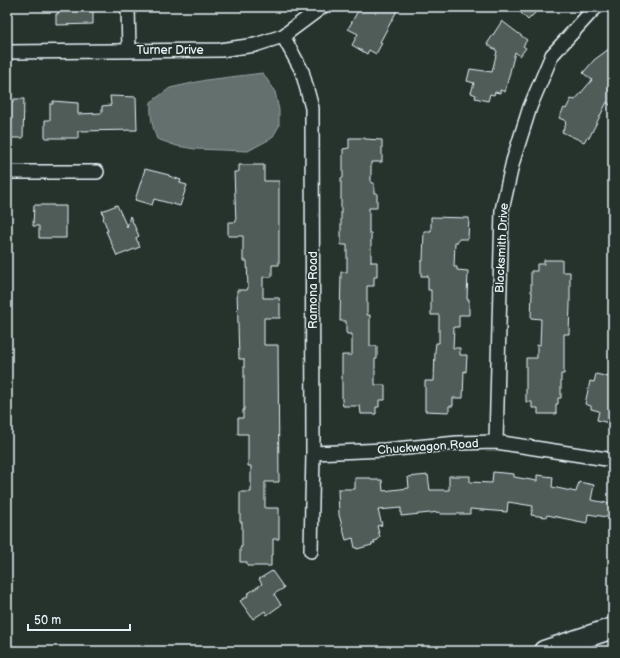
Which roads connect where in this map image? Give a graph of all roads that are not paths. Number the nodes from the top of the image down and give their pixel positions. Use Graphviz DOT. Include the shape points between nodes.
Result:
graph roads {
  1 [pos="128,7"];
  2 [pos="322,7"];
  3 [pos="597,7"];
  4 [pos="283,36"];
  5 [pos="129,51"];
  6 [pos="7,52"];
  7 [pos="7,172"];
  8 [pos="97,172"];
  9 [pos="496,442"];
  10 [pos="313,453"];
  11 [pos="613,460"];
  12 [pos="311,551"];
  13 [pos="613,628"];
  14 [pos="544,651"];
  1 -- 5 [label="street"];
  2 -- 4 [label="street, Turner Drive"];
  3 -- 9 [label="street, Blacksmith Drive" via="552,55 530,107 513,161 502,210"];
  4 -- 5 [label="street, Turner Drive" via="255,45 220,50"];
  4 -- 10 [label="street, Ramona Road" via="302,71 312,108"];
  5 -- 6 [label="street, Turner Drive"];
  7 -- 8 [label="street"];
  9 -- 10 [label="street, Chuckwagon Road" via="457,442 385,450"];
  9 -- 11 [label="street, Chuckwagon Road"];
  10 -- 12 [label="street, Ramona Road"];
  13 -- 14 [label="main road"];
}
